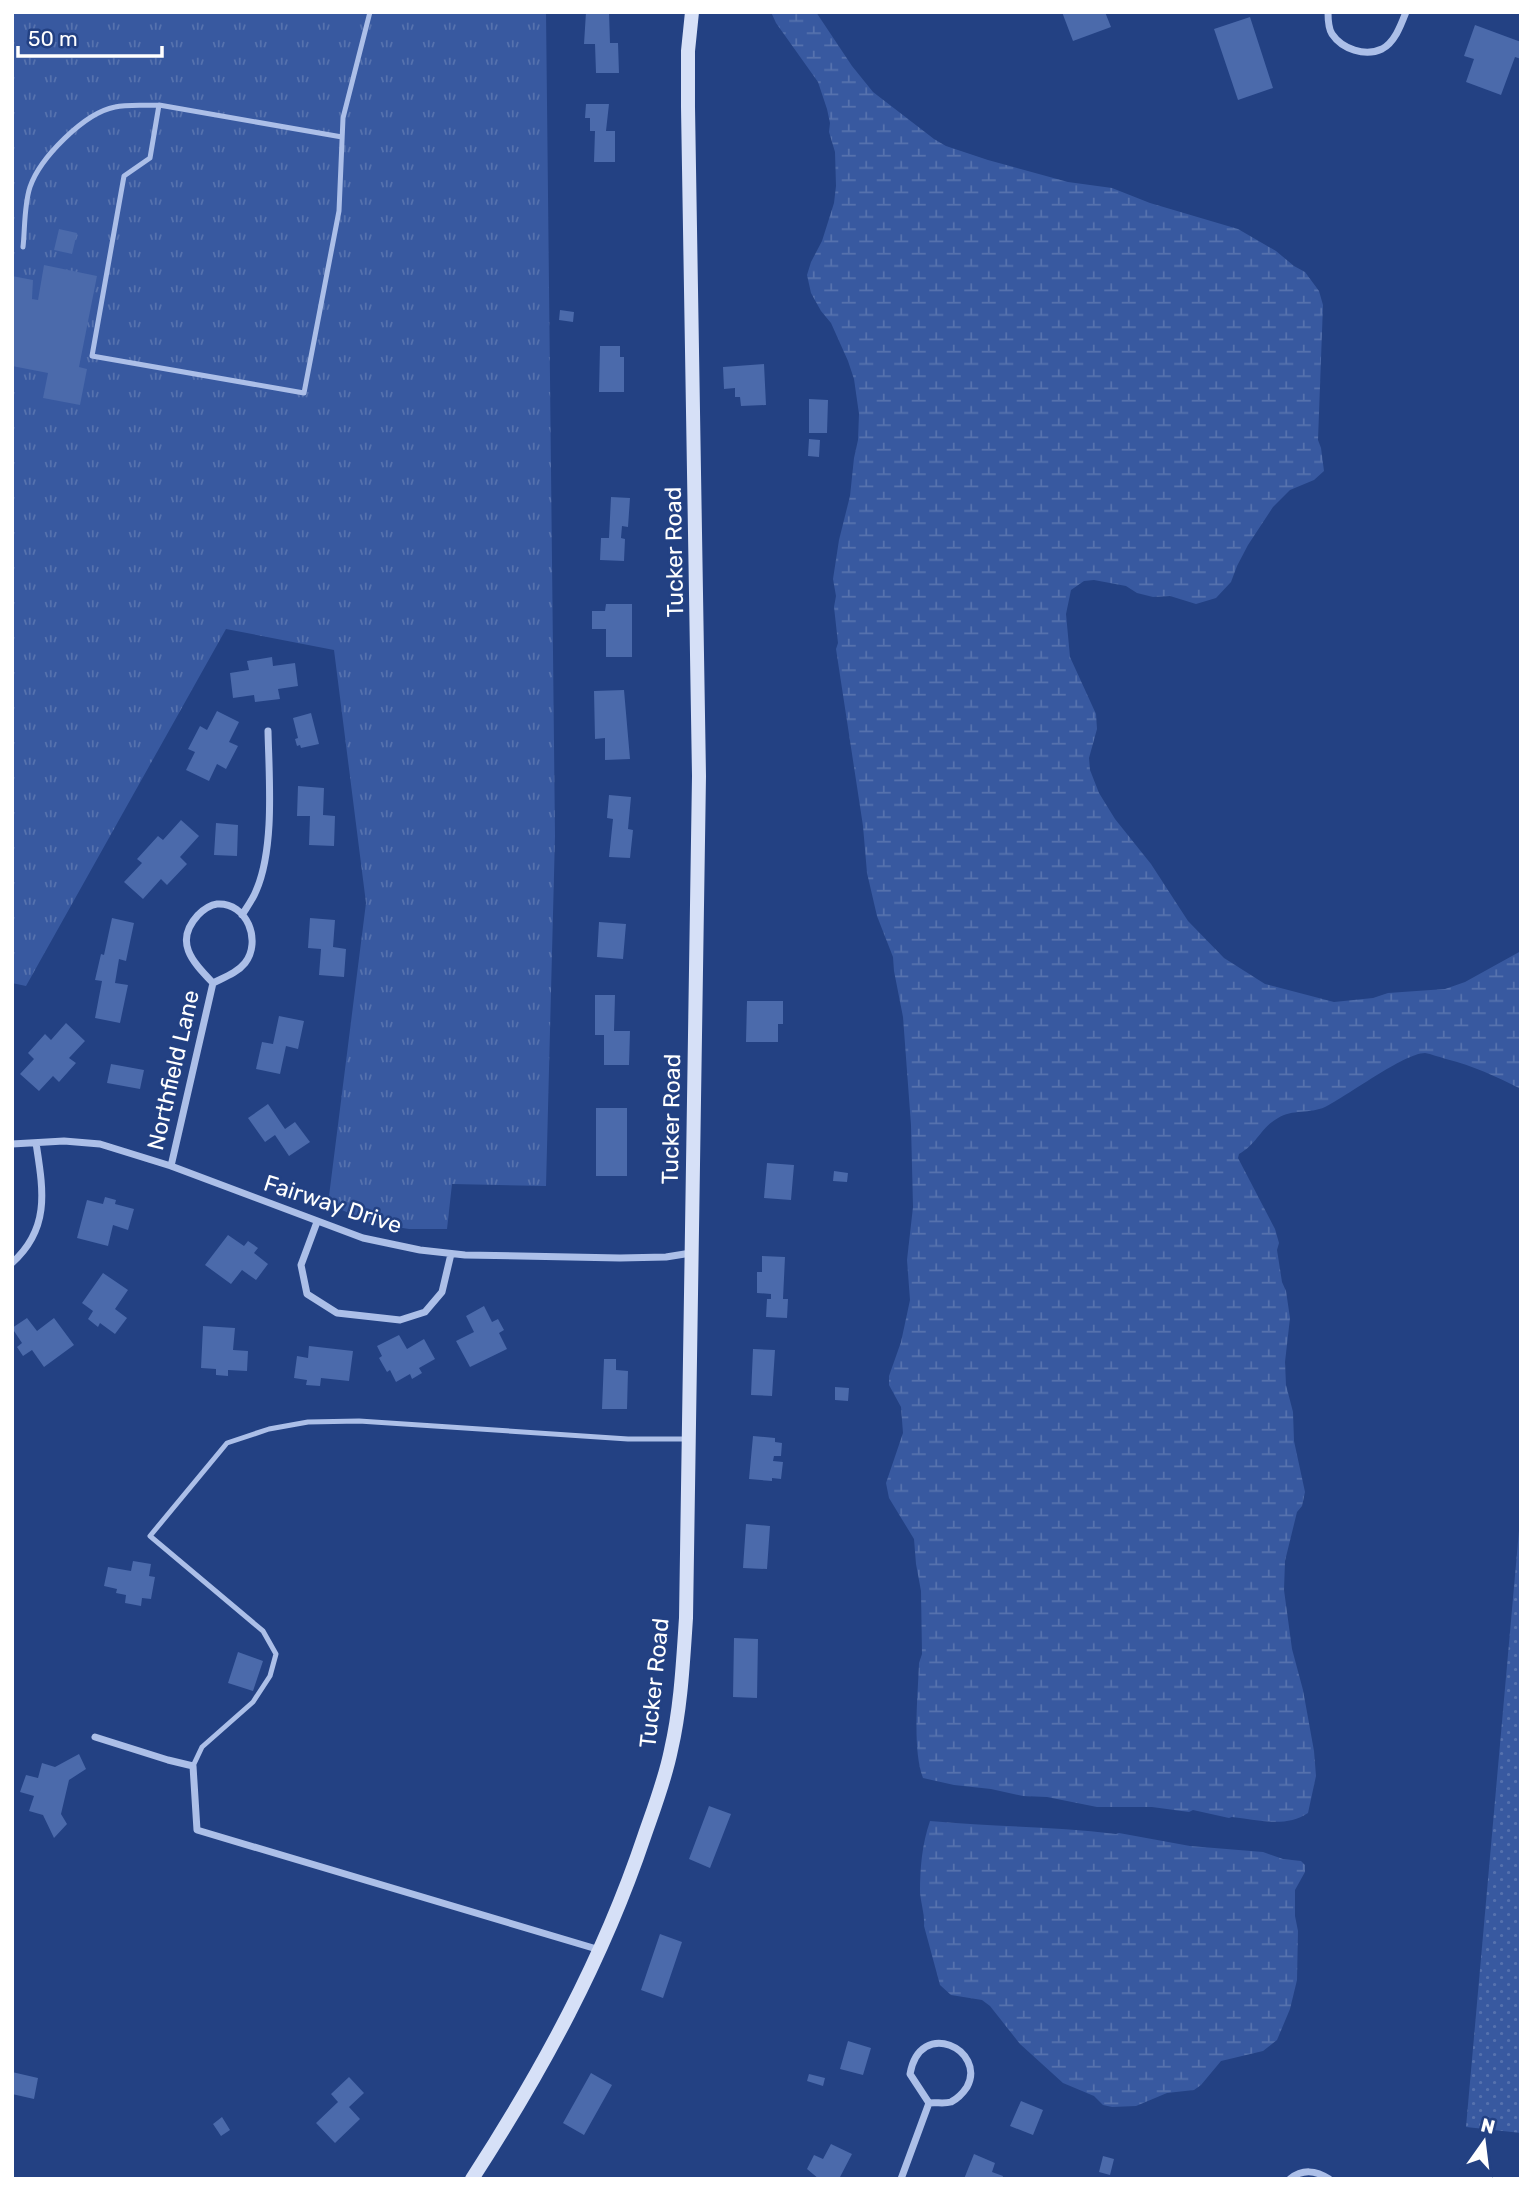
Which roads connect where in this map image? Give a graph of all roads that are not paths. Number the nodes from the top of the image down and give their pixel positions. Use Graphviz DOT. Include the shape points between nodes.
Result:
graph roads {
  1 [pos="370,12"];
  2 [pos="692,12"];
  3 [pos="1328,12"];
  4 [pos="1406,12"];
  5 [pos="159,105"];
  6 [pos="342,137"];
  7 [pos="23,247"];
  8 [pos="268,731"];
  9 [pos="243,915"];
  10 [pos="213,983"];
  11 [pos="36,1143"];
  12 [pos="12,1144"];
  13 [pos="170,1166"];
  14 [pos="317,1222"];
  15 [pos="691,1253"];
  16 [pos="451,1254"];
  17 [pos="12,1263"];
  18 [pos="688,1439"];
  19 [pos="95,1737"];
  20 [pos="193,1766"];
  21 [pos="601,1950"];
  22 [pos="929,2103"];
  23 [pos="472,2179"];
  24 [pos="901,2179"];
  25 [pos="1290,2179"];
  26 [pos="1329,2179"];
  1 -- 6 [label="lane" via="350,84"];
  2 -- 15 [label="main road, Tucker Road" via="688,107 699,776"];
  3 -- 4 [label="street" via="1331,32 1343,46 1361,52 1382,49 1399,32"];
  5 -- 6 [label="lane"];
  5 -- 6 [label="lane" via="150,158 124,176 92,356 304,393 339,211"];
  5 -- 7 [label="lane" via="114,107 86,119 64,141 39,169 29,190"];
  8 -- 9 [label="street" via="265,847 257,890"];
  9 -- 10 [label="street, Northfield Lane" via="251,927 253,944 247,961"];
  9 -- 10 [label="street, Northfield Lane" via="217,904 191,922 187,948 194,964"];
  10 -- 13 [label="street, Northfield Lane"];
  11 -- 12 [label="street, Fairway Drive"];
  11 -- 13 [label="street, Fairway Drive" via="100,1144"];
  11 -- 17 [label="street" via="41,1217 33,1238"];
  13 -- 14 [label="street, Fairway Drive"];
  14 -- 16 [label="street, Fairway Drive" via="386,1244"];
  14 -- 16 [label="street" via="301,1265 307,1294 337,1313 400,1320 425,1312 442,1292"];
  15 -- 16 [label="street, Fairway Drive" via="643,1258"];
  15 -- 18 [label="main road, Tucker Road"];
  18 -- 20 [label="lane" via="308,1422 227,1443 150,1536 262,1631 276,1654 270,1676 253,1702 202,1747"];
  18 -- 21 [label="main road, Tucker Road" via="686,1618 676,1726 658,1800"];
  19 -- 20 [label="street"];
  20 -- 21 [label="street" via="197,1830"];
  21 -- 23 [label="main road, Tucker Road" via="534,2079"];
  22 -- 22 [label="street" via="951,2102 969,2082 966,2058 949,2044 924,2047 912,2064 911,2074"];
  22 -- 24 [label="street"];
  25 -- 26 [label="street" via="1309,2171"];
}
